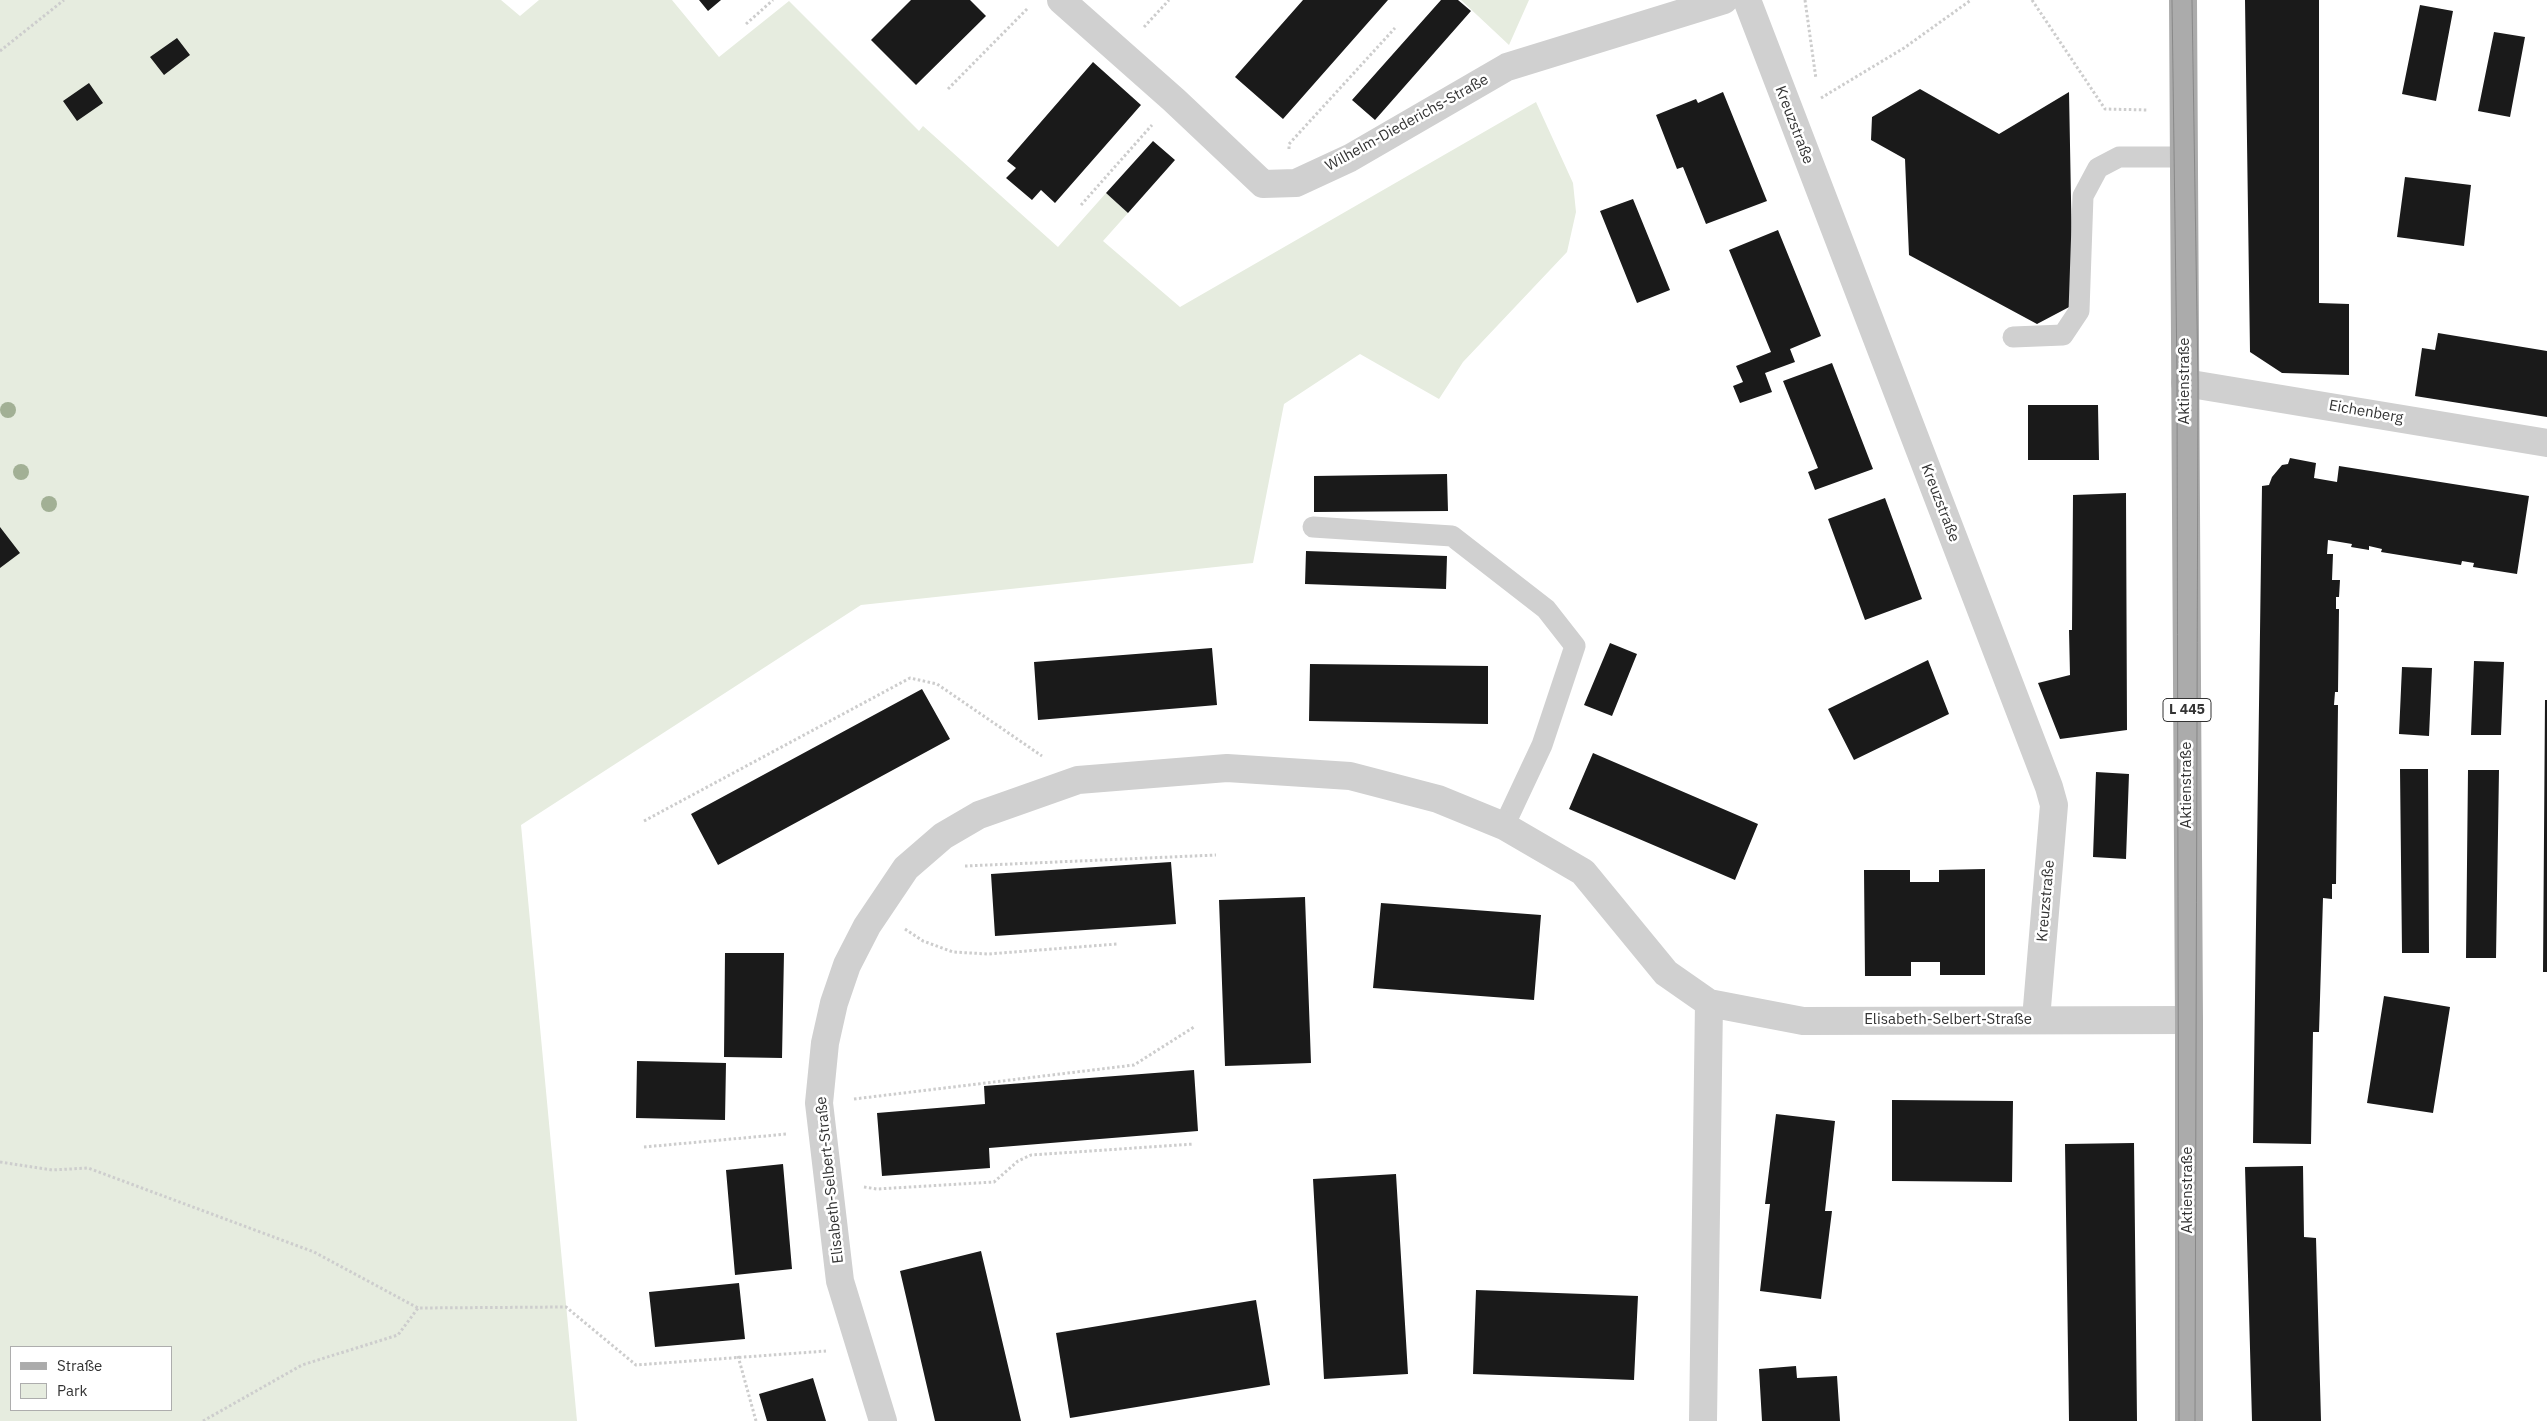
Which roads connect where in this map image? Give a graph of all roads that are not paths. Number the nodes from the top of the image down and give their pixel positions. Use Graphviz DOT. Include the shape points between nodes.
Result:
graph roads {
  1 [pos="1061,0"];
  2 [pos="1724,0"];
  3 [pos="1746,0"];
  4 [pos="2183,0"];
  5 [pos="2184,157"];
  6 [pos="2013,337"];
  7 [pos="2185,383"];
  8 [pos="2547,443"];
  9 [pos="1312,527"];
  10 [pos="1504,826"];
  11 [pos="1709,1003"];
  12 [pos="2036,1019"];
  13 [pos="2189,1020"];
  14 [pos="883,1421"];
  15 [pos="1703,1421"];
  16 [pos="2189,1421"];
  1 -- 2 [label="street, Wilhelm-Diederichs-Straße" via="1263,184 1296,183 1350,158 1507,67"];
  3 -- 12 [label="street, Kreuzstraße" via="2050,787 2054,804"];
  4 -- 5 [label="main road, Aktienstraße / L 445"];
  5 -- 6 [label="lane" via="2119,158 2098,168 2084,196 2079,311 2063,334"];
  5 -- 7 [label="main road, Aktienstraße / L 445"];
  7 -- 8 [label="street, Eichenberg"];
  7 -- 13 [label="main road, Aktienstraße / L 445"];
  9 -- 10 [label="lane" via="1452,536 1546,609 1576,646 1542,745"];
  10 -- 11 [label="street, Elisabeth-Selbert-Straße" via="1583,872 1666,973"];
  10 -- 14 [label="street, Elisabeth-Selbert-Straße" via="1438,800 1350,776 1227,768 1078,780 979,815 943,836 906,868 847,965 825,1043 819,1103 840,1281"];
  11 -- 12 [label="street, Elisabeth-Selbert-Straße" via="1803,1021"];
  11 -- 15 [label="street"];
  12 -- 13 [label="street, Elisabeth-Selbert-Straße"];
  13 -- 16 [label="main road, Aktienstraße / L 445"];
}
